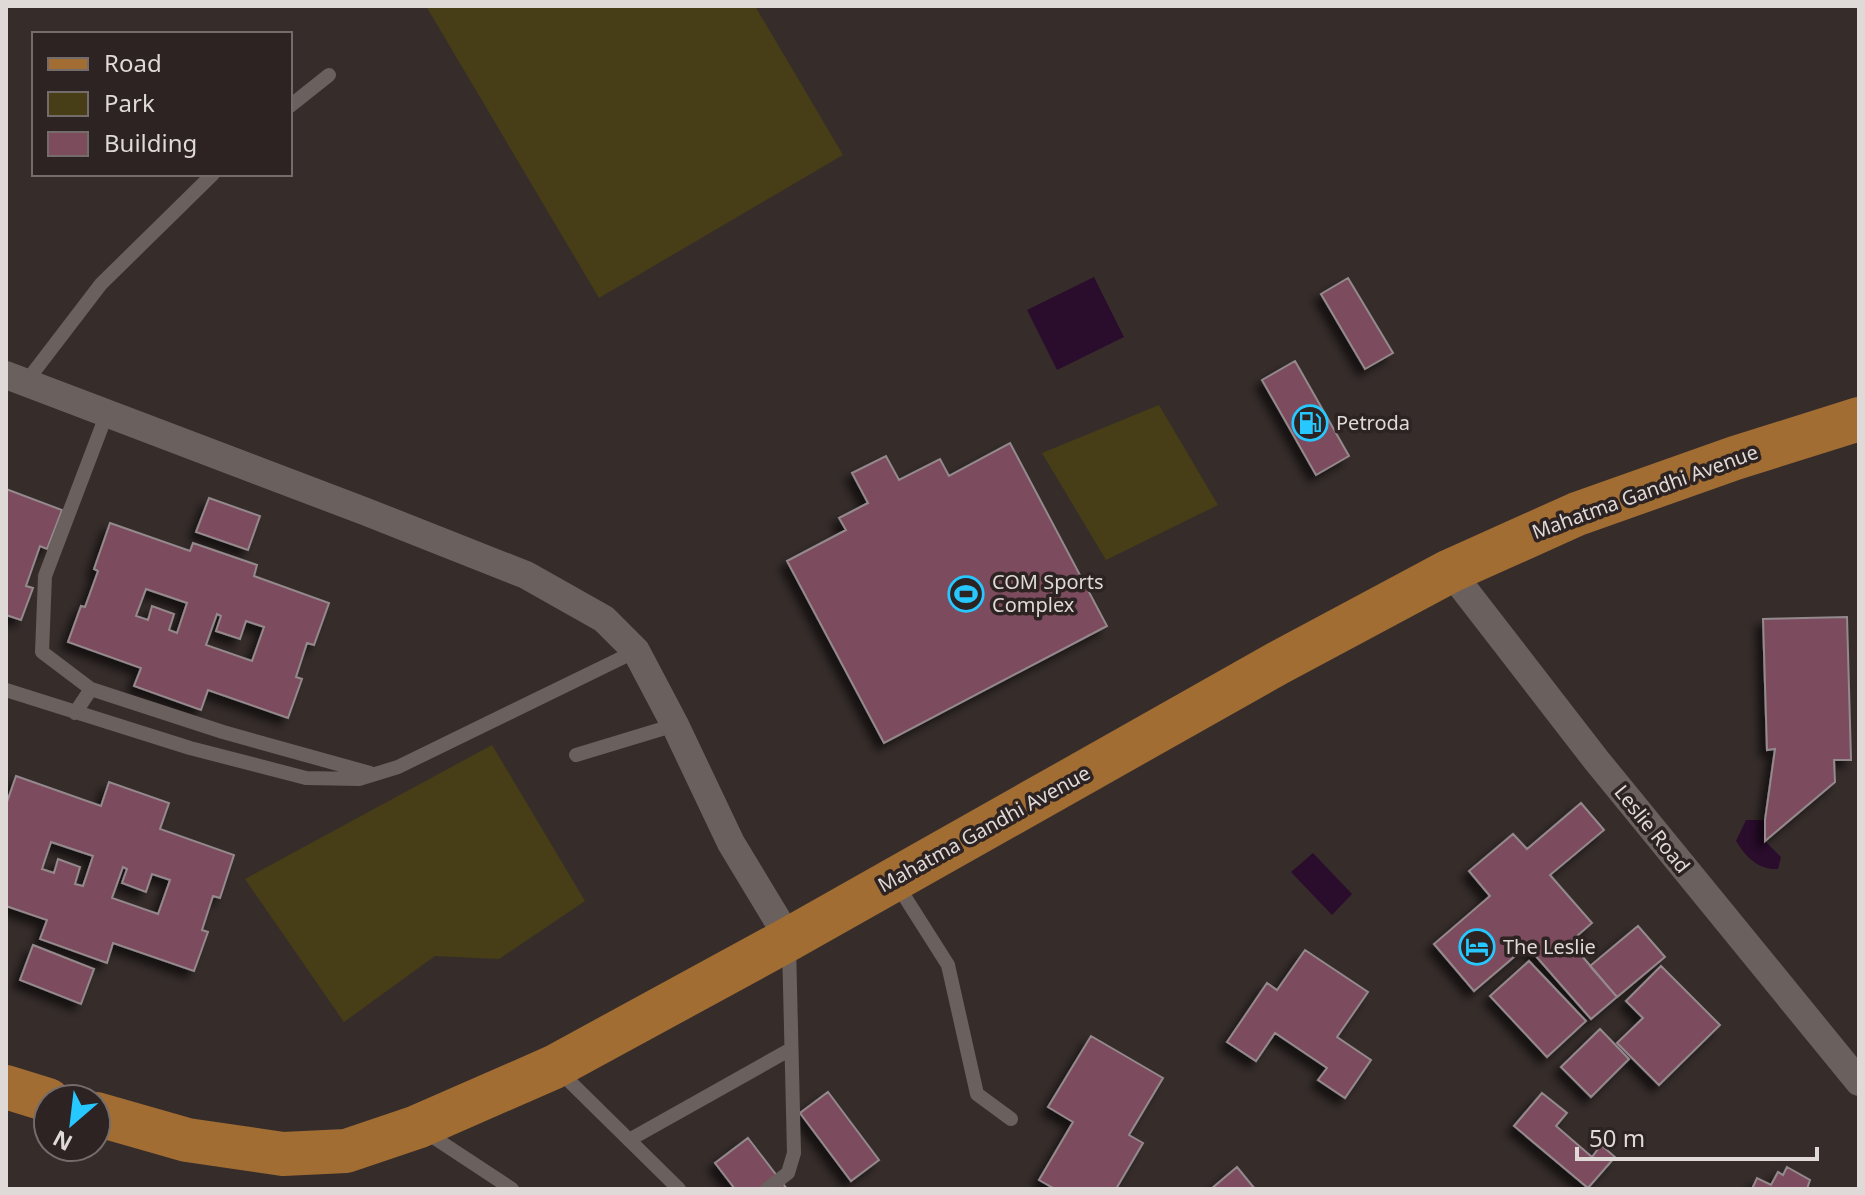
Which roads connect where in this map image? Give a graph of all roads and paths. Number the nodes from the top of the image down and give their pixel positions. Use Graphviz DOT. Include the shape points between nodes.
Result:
graph roads {
  1 [pos="329,75"];
  2 [pos="292,104"];
  3 [pos="211,176"];
  4 [pos="16,378"];
  5 [pos="107,413"];
  6 [pos="1859,419"];
  7 [pos="1450,571"];
  8 [pos="636,651"];
  9 [pos="91,689"];
  10 [pos="6,690"];
  11 [pos="75,713"];
  12 [pos="675,725"];
  13 [pos="576,755"];
  14 [pos="374,774"];
  15 [pos="894,880"];
  16 [pos="789,939"];
  17 [pos="791,1049"];
  18 [pos="554,1067"];
  19 [pos="1859,1082"];
  20 [pos="6,1087"];
  21 [pos="32,1095"];
  22 [pos="112,1119"];
  23 [pos="1011,1119"];
  24 [pos="417,1127"];
  25 [pos="629,1140"];
  26 [pos="512,1189"];
  27 [pos="679,1189"];
  28 [pos="767,1189"];
  1 -- 2 [label="lane"];
  3 -- 4 [label="lane" via="101,284"];
  4 -- 5 [label="street"];
  5 -- 8 [label="street" via="526,575 604,619"];
  5 -- 9 [label="lane" via="45,576 42,652"];
  6 -- 7 [label="main road, Mahatma Gandhi Avenue" via="1577,514"];
  7 -- 15 [label="main road, Mahatma Gandhi Avenue"];
  7 -- 19 [label="street, Leslie Road"];
  8 -- 12 [label="street"];
  8 -- 14 [label="lane"];
  9 -- 11 [label="lane"];
  9 -- 14 [label="lane"];
  10 -- 11 [label="lane"];
  11 -- 14 [label="lane" via="306,778 359,779"];
  12 -- 13 [label="lane"];
  12 -- 16 [label="street" via="731,843"];
  15 -- 16 [label="main road, Mahatma Gandhi Avenue"];
  15 -- 23 [label="lane" via="948,965 977,1094"];
  16 -- 17 [label="lane"];
  16 -- 18 [label="main road, Mahatma Gandhi Avenue"];
  17 -- 25 [label="lane"];
  17 -- 28 [label="lane" via="794,1153 788,1173"];
  18 -- 24 [label="main road, Mahatma Gandhi Avenue"];
  18 -- 25 [label="lane"];
  20 -- 21 [label="main road"];
  22 -- 24 [label="main road, Mahatma Gandhi Avenue" via="187,1140 283,1154 346,1151"];
  24 -- 26 [label="lane"];
  25 -- 27 [label="lane"];
}
